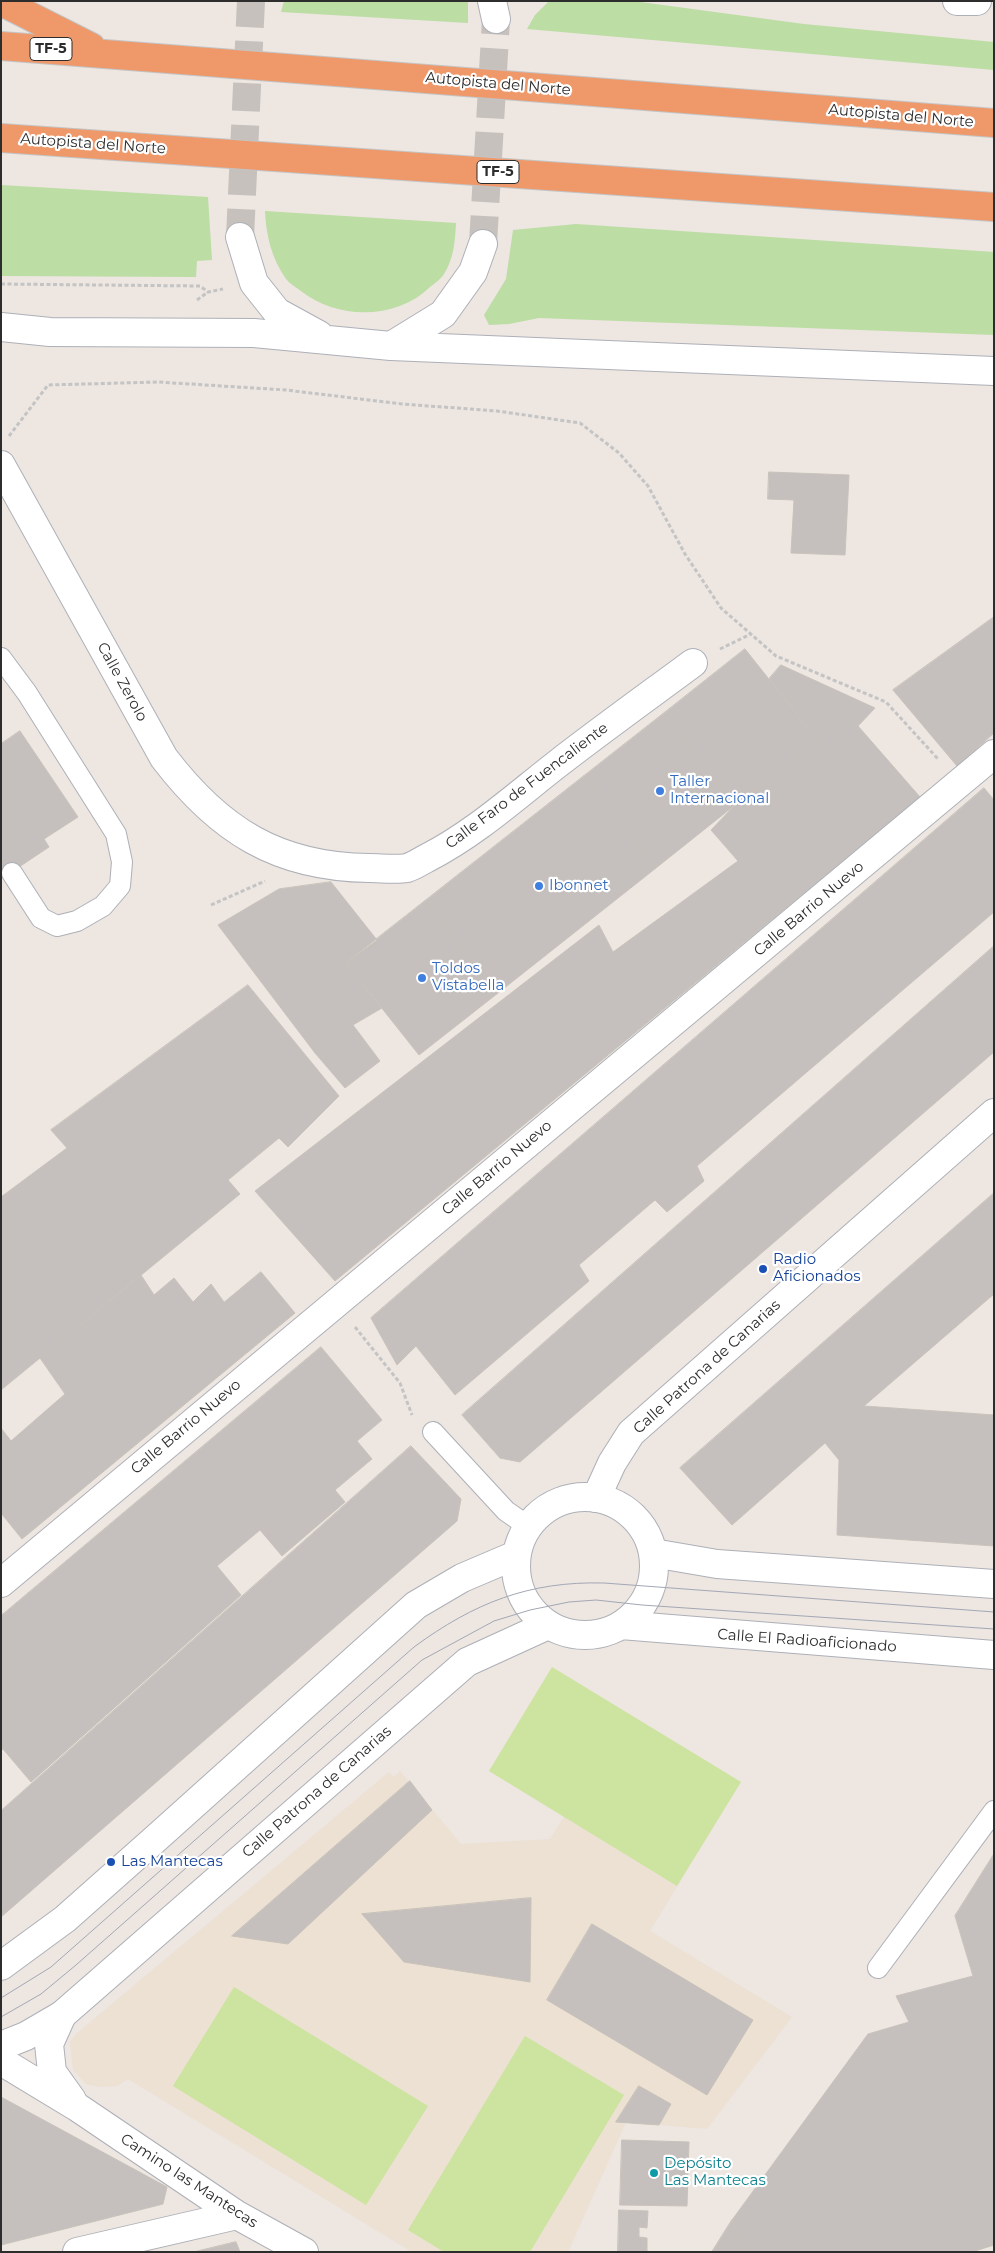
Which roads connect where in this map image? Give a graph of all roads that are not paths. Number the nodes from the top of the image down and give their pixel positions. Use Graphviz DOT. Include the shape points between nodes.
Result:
graph roads {
  1 [pos="957,1"];
  2 [pos="977,1"];
  3 [pos="1,4"];
  4 [pos="1,46"];
  5 [pos="101,53"];
  6 [pos="994,124"];
  7 [pos="1,138"];
  8 [pos="994,207"];
  9 [pos="240,237"];
  10 [pos="483,244"];
  11 [pos="1,327"];
  12 [pos="331,341"];
  13 [pos="391,346"];
  14 [pos="994,371"];
  15 [pos="1,465"];
  16 [pos="1,658"];
  17 [pos="693,663"];
  18 [pos="994,754"];
  19 [pos="297,860"];
  20 [pos="12,872"];
  21 [pos="994,1113"];
  22 [pos="433,1432"];
  23 [pos="596,1498"];
  24 [pos="529,1527"];
  25 [pos="653,1554"];
  26 [pos="516,1555"];
  27 [pos="1,1583"];
  28 [pos="994,1584"];
  29 [pos="548,1625"];
  30 [pos="621,1625"];
  31 [pos="994,1655"];
  32 [pos="994,1810"];
  33 [pos="1,1966"];
  34 [pos="878,1968"];
  35 [pos="62,2015"];
  36 [pos="1,2046"];
  37 [pos="1,2061"];
  38 [pos="77,2107"];
  39 [pos="237,2215"];
  40 [pos="78,2252"];
  41 [pos="304,2252"];
  1 -- 2 [label="street"];
  3 -- 5 [label="highway"];
  4 -- 5 [label="highway, Autopista del Norte / TF-5"];
  5 -- 6 [label="highway, Autopista del Norte / TF-5"];
  7 -- 8 [label="highway, Autopista del Norte / TF-5"];
  9 -- 12 [label="street" via="254,283 277,312"];
  10 -- 13 [label="street" via="473,272 443,314"];
  11 -- 12 [label="street" via="50,332 254,333"];
  12 -- 13 [label="street"];
  13 -- 14 [label="street"];
  15 -- 19 [label="street, Calle Zerolo" via="164,758 187,788 216,816 249,838"];
  16 -- 20 [label="lane" via="27,693 116,834 122,862 120,886 103,906 78,921 57,926 41,918"];
  17 -- 19 [label="street, Calle Faro de Fuencaliente" via="451,846 408,868 356,868"];
  18 -- 27 [label="street, Calle Barrio Nuevo"];
  21 -- 23 [label="street, Calle Patrona de Canarias" via="632,1433 612,1463"];
  22 -- 24 [label="lane" via="506,1511"];
  23 -- 24 [label="street" via="574,1498 554,1504 536,1517"];
  23 -- 25 [label="street" via="627,1511 648,1537"];
  24 -- 26 [label="street"];
  25 -- 28 [label="street" via="716,1564"];
  25 -- 30 [label="street" via="654,1568 647,1596"];
  26 -- 29 [label="street" via="515,1573 520,1592 530,1610"];
  26 -- 33 [label="street" via="462,1578 416,1605 139,1854 64,1919"];
  29 -- 30 [label="street" via="572,1635 598,1634"];
  29 -- 35 [label="street, Calle Patrona de Canarias" via="467,1662"];
  30 -- 31 [label="street, Calle El Radioaficionado"];
  32 -- 34 [label="lane"];
  35 -- 36 [label="street, Calle Patrona de Canarias"];
  35 -- 38 [label="street, Camino las Mantecas" via="49,2044 52,2072"];
  37 -- 38 [label="street, Camino las Mantecas"];
  38 -- 39 [label="street, Camino las Mantecas"];
  39 -- 40 [label="street"];
  39 -- 41 [label="street, Camino las Mantecas"];
}
